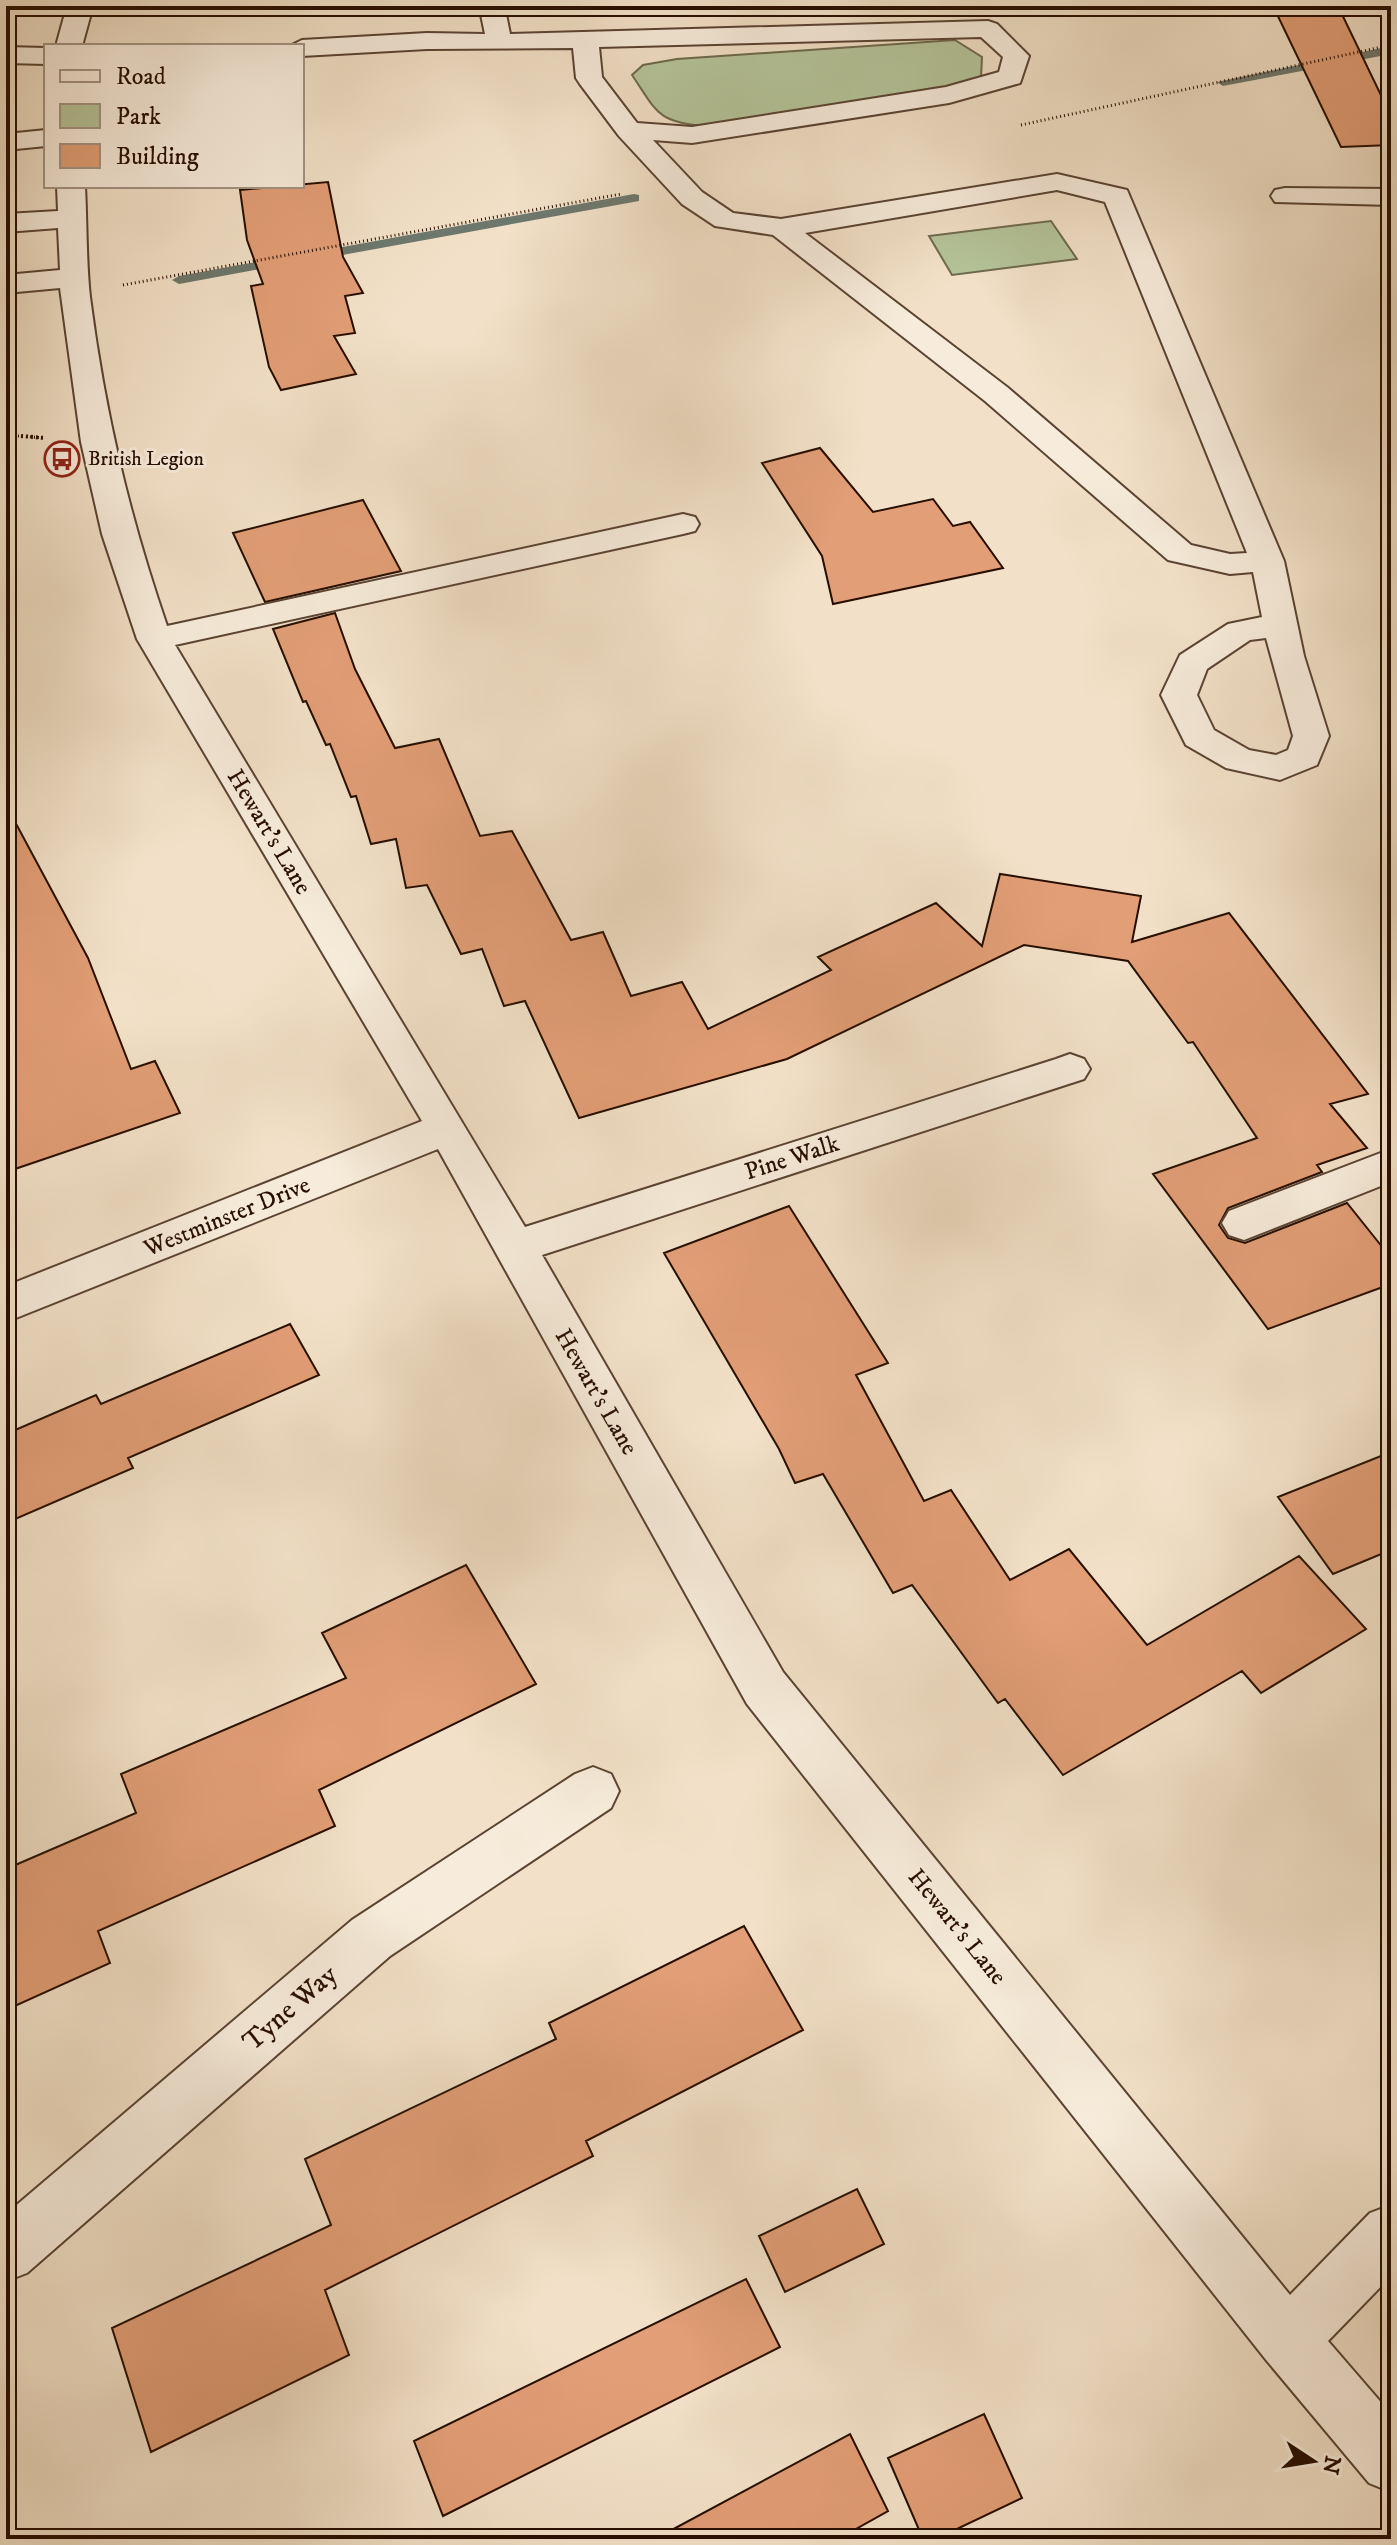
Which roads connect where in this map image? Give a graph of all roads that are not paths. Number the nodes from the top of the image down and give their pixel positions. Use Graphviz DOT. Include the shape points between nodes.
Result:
graph roads {
  1 [pos="80,6"];
  2 [pos="508,6"];
  3 [pos="585,40"];
  4 [pos="499,42"];
  5 [pos="70,44"];
  6 [pos="304,48"];
  7 [pos="6,55"];
  8 [pos="44,56"];
  9 [pos="629,130"];
  10 [pos="44,138"];
  11 [pos="6,142"];
  12 [pos="1285,196"];
  13 [pos="1391,197"];
  14 [pos="71,202"];
  15 [pos="6,223"];
  16 [pos="781,228"];
  17 [pos="74,278"];
  18 [pos="6,284"];
  19 [pos="683,524"];
  20 [pos="1267,561"];
  21 [pos="1279,625"];
  22 [pos="154,639"];
  23 [pos="1070,1069"];
  24 [pos="447,1128"];
  25 [pos="1391,1165"];
  26 [pos="1244,1223"];
  27 [pos="514,1247"];
  28 [pos="6,1305"];
  29 [pos="593,1791"];
  30 [pos="1391,2234"];
  31 [pos="6,2252"];
  32 [pos="1288,2340"];
  33 [pos="1391,2461"];
  1 -- 5 [label="street"];
  2 -- 4 [label="street" via="493,10"];
  3 -- 4 [label="street"];
  3 -- 9 [label="street" via="589,78"];
  3 -- 9 [label="street" via="988,29 1016,56 1011,77 949,95 692,135"];
  4 -- 6 [label="street"];
  7 -- 8 [label="street"];
  9 -- 16 [label="street" via="692,198 725,220"];
  10 -- 11 [label="street"];
  12 -- 13 [label="street"];
  14 -- 15 [label="street"];
  14 -- 17 [label="street, Hewart's Lane"];
  16 -- 20 [label="street" via="996,394 1180,553 1230,564"];
  16 -- 20 [label="street" via="1057,182 1117,196"];
  17 -- 18 [label="street"];
  17 -- 22 [label="street, Hewart's Lane" via="97,442 119,534"];
  19 -- 22 [label="street"];
  20 -- 21 [label="street"];
  22 -- 24 [label="street, Hewart's Lane"];
  23 -- 27 [label="street, Pine Walk"];
  24 -- 27 [label="street, Hewart's Lane"];
  24 -- 28 [label="street, Westminster Drive"];
  25 -- 26 [label="street"];
  27 -- 32 [label="street, Hewart's Lane" via="765,1688"];
  29 -- 31 [label="street, Tyne Way" via="371,1938"];
  30 -- 32 [label="street"];
  32 -- 33 [label="street, Hewart's Lane"];
}
